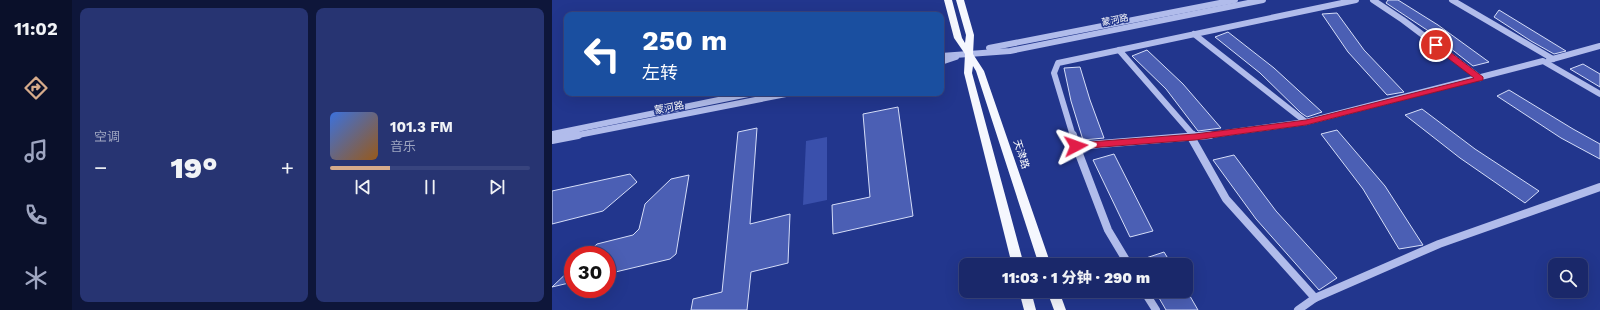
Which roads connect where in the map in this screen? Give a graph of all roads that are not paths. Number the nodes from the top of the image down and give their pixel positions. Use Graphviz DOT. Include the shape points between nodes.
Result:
graph roads {
  1 [pos="948,0"];
  2 [pos="960,0"];
  3 [pos="1235,0"];
  4 [pos="1263,0"];
  5 [pos="1356,0"];
  6 [pos="1373,0"];
  7 [pos="1452,0"];
  8 [pos="1194,34"];
  9 [pos="1600,46"];
  10 [pos="1119,50"];
  11 [pos="969,53"];
  12 [pos="944,56"];
  13 [pos="1553,59"];
  14 [pos="944,61"];
  15 [pos="1543,62"];
  16 [pos="1480,78"];
  17 [pos="1600,94"];
  18 [pos="738,96"];
  19 [pos="775,96"];
  20 [pos="1306,122"];
  21 [pos="552,134"];
  22 [pos="1193,137"];
  23 [pos="552,140"];
  24 [pos="1076,146"];
  25 [pos="1600,187"];
  26 [pos="1016,258"];
  27 [pos="1043,258"];
  28 [pos="1125,258"];
  29 [pos="1027,298"];
  30 [pos="1056,298"];
  31 [pos="1148,298"];
  32 [pos="1315,298"];
  33 [pos="1030,310"];
  34 [pos="1060,310"];
  35 [pos="1156,310"];
  36 [pos="1298,310"];
  1 -- 11 [label="main road, 天津路" via="958,38"];
  2 -- 11 [label="main road" via="970,35"];
  3 -- 11 [label="street, 蒙河路"];
  4 -- 11 [label="street, 蒙河路" via="1010,51"];
  5 -- 8 [label="street"];
  6 -- 16 [label="street"];
  7 -- 13 [label="street"];
  8 -- 10 [label="street"];
  8 -- 20 [label="street"];
  9 -- 13 [label="street"];
  10 -- 22 [label="street"];
  10 -- 24 [label="street" via="1058,63 1054,73"];
  11 -- 12 [label="street, 蒙河路"];
  11 -- 14 [label="street, 蒙河路"];
  11 -- 26 [label="main road" via="968,73"];
  11 -- 27 [label="main road, 天津路" via="980,71"];
  13 -- 15 [label="street"];
  15 -- 16 [label="street"];
  15 -- 17 [label="street"];
  16 -- 20 [label="street"];
  18 -- 21 [label="street, 蒙河路"];
  19 -- 23 [label="street, 蒙河路"];
  20 -- 22 [label="street"];
  22 -- 24 [label="street"];
  22 -- 32 [label="street" via="1226,199"];
  24 -- 28 [label="street" via="1108,230"];
  25 -- 32 [label="street" via="1439,244"];
  29 -- 33 [label="main road"];
  30 -- 34 [label="main road"];
  31 -- 35 [label="street"];
  32 -- 36 [label="street"];
}
